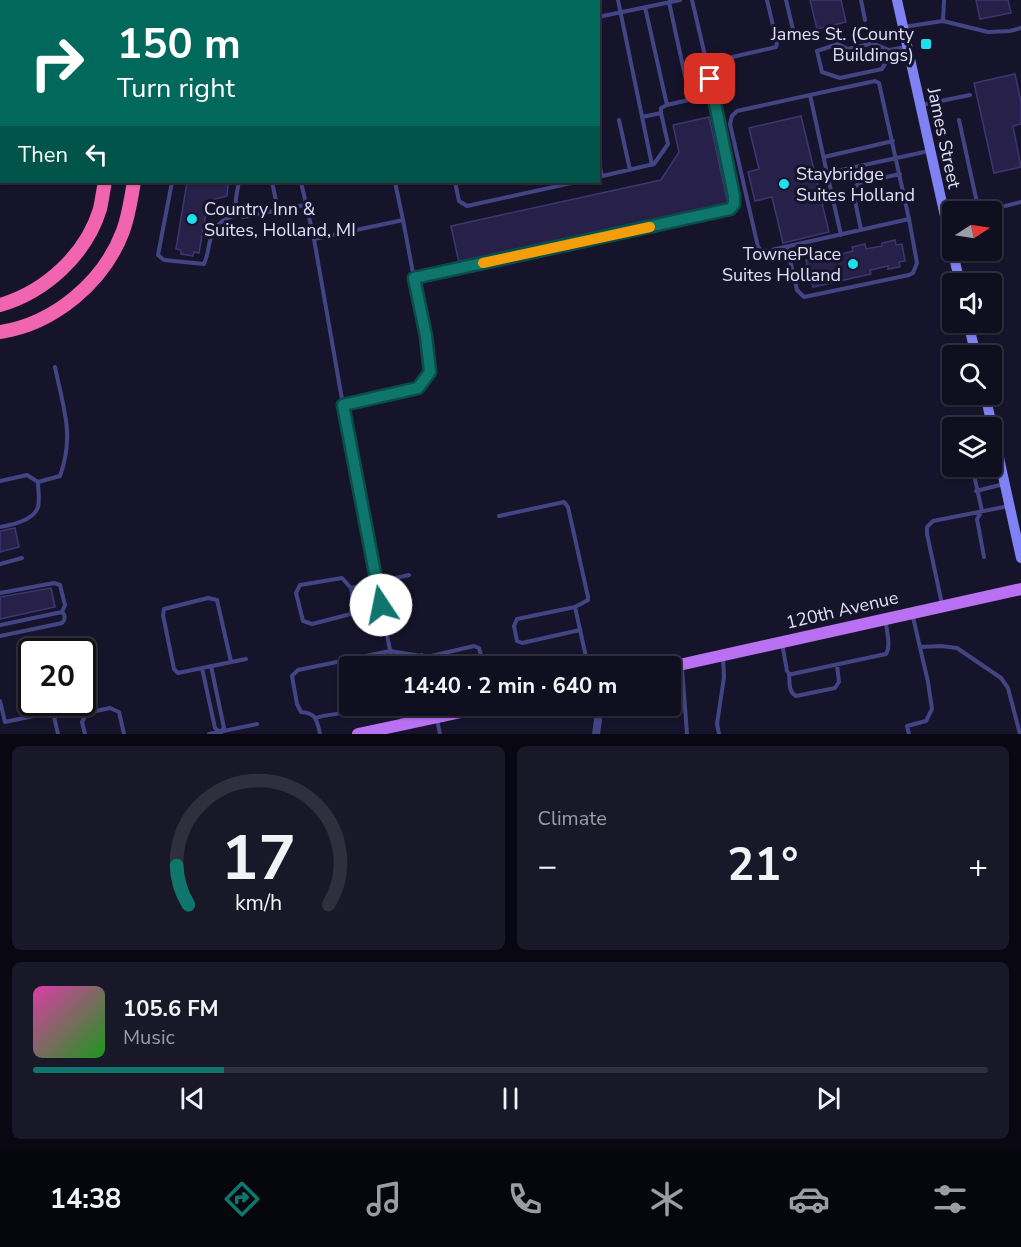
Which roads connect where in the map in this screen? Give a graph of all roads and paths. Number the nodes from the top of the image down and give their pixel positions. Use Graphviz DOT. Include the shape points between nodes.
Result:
graph roads {
  1 [pos="618,0"];
  2 [pos="680,0"];
  3 [pos="692,0"];
  4 [pos="767,0"];
  5 [pos="786,0"];
  6 [pos="861,0"];
  7 [pos="897,0"];
  8 [pos="944,0"];
  9 [pos="660,2"];
  10 [pos="669,2"];
  11 [pos="645,8"];
  12 [pos="621,13"];
  13 [pos="600,17"];
  14 [pos="865,20"];
  15 [pos="943,21"];
  16 [pos="903,27"];
  17 [pos="1021,28"];
  18 [pos="795,38"];
  19 [pos="907,47"];
  20 [pos="889,50"];
  21 [pos="706,63"];
  22 [pos="714,94"];
  23 [pos="970,94"];
  24 [pos="810,95"];
  25 [pos="690,99"];
  26 [pos="667,105"];
  27 [pos="920,105"];
  28 [pos="661,113"];
  29 [pos="642,117"];
  30 [pos="619,120"];
  31 [pos="959,120"];
  32 [pos="893,141"];
  33 [pos="930,151"];
  34 [pos="824,157"];
  35 [pos="896,158"];
  36 [pos="652,165"];
  37 [pos="630,170"];
  38 [pos="827,173"];
  39 [pos="900,174"];
  40 [pos="600,176"];
  41 [pos="105,183"];
  42 [pos="134,183"];
  43 [pos="172,183"];
  44 [pos="239,183"];
  45 [pos="272,183"];
  46 [pos="301,183"];
  47 [pos="395,183"];
  48 [pos="455,183"];
  49 [pos="571,183"];
  50 [pos="944,201"];
  51 [pos="977,201"];
  52 [pos="1021,202"];
  53 [pos="305,205"];
  54 [pos="1002,207"];
  55 [pos="278,210"];
  56 [pos="238,214"];
  57 [pos="909,219"];
  58 [pos="403,220"];
  59 [pos="861,230"];
  60 [pos="841,235"];
  61 [pos="314,240"];
  62 [pos="787,247"];
  63 [pos="414,278"];
  64 [pos="0,305"];
  65 [pos="0,332"];
  66 [pos="55,367"];
  67 [pos="343,405"];
  68 [pos="1002,472"];
  69 [pos="974,477"];
  70 [pos="0,481"];
  71 [pos="38,482"];
  72 [pos="1005,484"];
  73 [pos="976,491"];
  74 [pos="982,511"];
  75 [pos="1014,513"];
  76 [pos="499,516"];
  77 [pos="0,527"];
  78 [pos="984,557"];
  79 [pos="22,558"];
  80 [pos="1021,558"];
  81 [pos="0,564"];
  82 [pos="410,575"];
  83 [pos="377,582"];
  84 [pos="351,588"];
  85 [pos="1021,589"];
  86 [pos="0,593"];
  87 [pos="943,606"];
  88 [pos="575,607"];
  89 [pos="62,612"];
  90 [pos="912,613"];
  91 [pos="886,619"];
  92 [pos="0,625"];
  93 [pos="580,630"];
  94 [pos="0,636"];
  95 [pos="782,642"];
  96 [pos="920,646"];
  97 [pos="390,651"];
  98 [pos="422,655"];
  99 [pos="722,655"];
  100 [pos="367,656"];
  101 [pos="391,656"];
  102 [pos="431,656"];
  103 [pos="481,656"];
  104 [pos="586,656"];
  105 [pos="246,659"];
  106 [pos="339,661"];
  107 [pos="231,662"];
  108 [pos="681,665"];
  109 [pos="837,665"];
  110 [pos="211,666"];
  111 [pos="202,668"];
  112 [pos="789,674"];
  113 [pos="681,697"];
  114 [pos="218,700"];
  115 [pos="0,701"];
  116 [pos="210,702"];
  117 [pos="339,715"];
  118 [pos="402,716"];
  119 [pos="442,716"];
  120 [pos="597,716"];
  121 [pos="437,717"];
  122 [pos="316,718"];
  123 [pos="257,724"];
  124 [pos="404,724"];
  125 [pos="221,733"];
  126 [pos="58,734"];
  127 [pos="85,734"];
  128 [pos="124,734"];
  129 [pos="209,734"];
  130 [pos="320,734"];
  131 [pos="358,734"];
  132 [pos="440,734"];
  133 [pos="596,734"];
  134 [pos="687,734"];
  135 [pos="719,734"];
  136 [pos="909,734"];
  137 [pos="1020,734"];
  1 -- 12 [label="lane"];
  2 -- 10 [label="lane"];
  3 -- 21 [label="lane"];
  4 -- 21 [label="lane" via="776,47"];
  5 -- 18 [label="lane"];
  6 -- 14 [label="lane"];
  7 -- 16 [label="street, James Street"];
  8 -- 15 [label="lane"];
  9 -- 10 [label="lane"];
  9 -- 11 [label="lane"];
  10 -- 25 [label="lane"];
  11 -- 12 [label="lane"];
  11 -- 26 [label="lane"];
  12 -- 13 [label="lane"];
  12 -- 29 [label="lane"];
  15 -- 16 [label="lane"];
  15 -- 17 [label="lane" via="988,32"];
  16 -- 19 [label="street, James Street"];
  19 -- 20 [label="lane"];
  19 -- 27 [label="street, James Street"];
  20 -- 20 [label="lane" via="870,44 848,49 838,44 817,51 822,72 840,78 882,69"];
  21 -- 22 [label="lane"];
  22 -- 25 [label="lane"];
  22 -- 63 [label="lane" via="734,196 730,209"];
  23 -- 27 [label="lane"];
  24 -- 32 [label="lane" via="879,83"];
  24 -- 34 [label="lane"];
  24 -- 62 [label="lane" via="738,111 730,124 758,247 767,251"];
  25 -- 26 [label="lane"];
  26 -- 28 [label="lane"];
  27 -- 33 [label="street, James Street"];
  28 -- 29 [label="lane"];
  28 -- 36 [label="lane" via="668,144"];
  29 -- 36 [label="lane"];
  30 -- 37 [label="lane"];
  31 -- 51 [label="lane"];
  32 -- 34 [label="lane"];
  32 -- 35 [label="lane"];
  33 -- 35 [label="lane"];
  33 -- 50 [label="street, James Street"];
  34 -- 38 [label="lane"];
  35 -- 38 [label="lane"];
  35 -- 39 [label="lane"];
  36 -- 37 [label="lane"];
  37 -- 40 [label="lane"];
  38 -- 60 [label="lane"];
  39 -- 57 [label="lane"];
  39 -- 59 [label="lane" via="859,183 854,188"];
  41 -- 64 [label="highway" via="94,223 71,260 39,287"];
  42 -- 65 [label="highway" via="119,241 90,283 50,314"];
  43 -- 56 [label="lane" via="158,255 164,260 204,264 211,236 219,223"];
  44 -- 56 [label="lane" via="235,209"];
  45 -- 55 [label="lane"];
  46 -- 53 [label="lane"];
  47 -- 58 [label="lane"];
  48 -- 49 [label="lane" via="459,201 467,206"];
  52 -- 54 [label="lane"];
  53 -- 55 [label="lane"];
  53 -- 61 [label="lane"];
  55 -- 56 [label="lane" via="243,217"];
  57 -- 59 [label="lane"];
  57 -- 62 [label="lane" via="917,263 913,273 898,277 804,297 797,290"];
  58 -- 61 [label="lane"];
  58 -- 63 [label="lane"];
  59 -- 60 [label="lane"];
  60 -- 62 [label="lane"];
  61 -- 67 [label="lane"];
  63 -- 67 [label="lane" via="430,372 418,388"];
  66 -- 71 [label="lane" via="68,428 65,460 60,476"];
  67 -- 83 [label="lane"];
  68 -- 72 [label="street"];
  69 -- 73 [label="lane"];
  70 -- 71 [label="lane" via="27,475"];
  71 -- 77 [label="lane" via="37,510 30,517"];
  72 -- 73 [label="lane"];
  72 -- 75 [label="street"];
  73 -- 74 [label="lane"];
  74 -- 75 [label="lane"];
  74 -- 78 [label="lane" via="977,519"];
  74 -- 87 [label="lane" via="933,521 927,527"];
  75 -- 80 [label="street"];
  76 -- 88 [label="lane" via="564,502 588,597"];
  79 -- 81 [label="lane"];
  82 -- 83 [label="lane"];
  83 -- 84 [label="lane"];
  83 -- 97 [label="lane"];
  84 -- 84 [label="lane" via="342,578 300,585 296,592 303,621 312,624 351,614"];
  85 -- 87 [label="main road, 120th Avenue"];
  86 -- 89 [label="lane" via="54,582 60,585 63,596"];
  87 -- 90 [label="main road, 120th Avenue"];
  88 -- 93 [label="lane"];
  88 -- 93 [label="lane" via="517,619 515,633 522,643"];
  89 -- 92 [label="lane"];
  89 -- 94 [label="lane" via="62,622"];
  90 -- 91 [label="main road, 120th Avenue"];
  90 -- 96 [label="lane"];
  91 -- 95 [label="main road, 120th Avenue"];
  91 -- 109 [label="lane" via="886,654"];
  93 -- 104 [label="lane"];
  95 -- 99 [label="main road, 120th Avenue"];
  95 -- 112 [label="lane"];
  96 -- 136 [label="lane" via="932,709 926,721 907,726"];
  96 -- 137 [label="lane" via="957,648 1001,678 1008,688"];
  97 -- 98 [label="lane"];
  97 -- 100 [label="lane"];
  97 -- 101 [label="lane"];
  99 -- 108 [label="main road, 120th Avenue"];
  99 -- 135 [label="lane"];
  102 -- 103 [label="lane" via="474,646"];
  105 -- 107 [label="lane"];
  106 -- 122 [label="lane" via="298,669 292,676 301,712"];
  107 -- 110 [label="lane"];
  107 -- 111 [label="lane" via="217,600 208,598 164,609 174,669 178,673"];
  109 -- 112 [label="lane"];
  109 -- 112 [label="lane" via="839,682 835,688 796,696 790,688"];
  110 -- 111 [label="lane"];
  110 -- 114 [label="lane"];
  111 -- 116 [label="lane"];
  113 -- 134 [label="lane"];
  114 -- 116 [label="lane"];
  114 -- 125 [label="lane" via="224,728"];
  115 -- 126 [label="lane" via="5,722 53,712"];
  116 -- 125 [label="lane" via="215,728"];
  117 -- 122 [label="lane"];
  118 -- 124 [label="lane"];
  119 -- 121 [label="main road"];
  120 -- 133 [label="street"];
  121 -- 124 [label="main road"];
  121 -- 132 [label="lane"];
  122 -- 130 [label="lane"];
  123 -- 125 [label="lane"];
  124 -- 131 [label="main road"];
  125 -- 129 [label="lane"];
  127 -- 128 [label="lane" via="82,722 87,713 110,708 119,712"];
}
